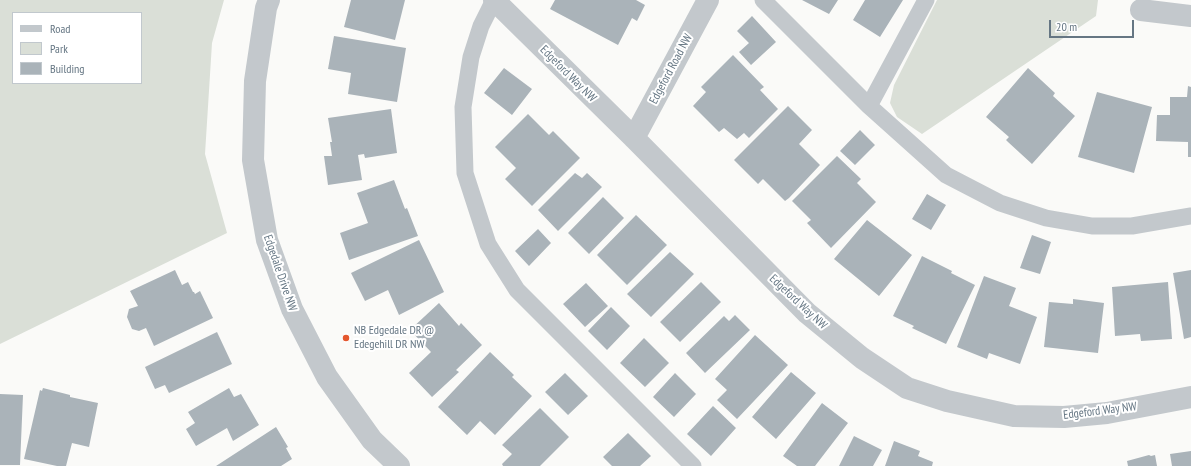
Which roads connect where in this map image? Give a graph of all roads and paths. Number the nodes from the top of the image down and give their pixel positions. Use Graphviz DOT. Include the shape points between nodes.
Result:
graph roads {
  1 [pos="268,0"];
  2 [pos="494,0"];
  3 [pos="708,0"];
  4 [pos="763,0"];
  5 [pos="926,0"];
  6 [pos="1141,10"];
  7 [pos="1191,16"];
  8 [pos="869,106"];
  9 [pos="634,138"];
  10 [pos="1191,216"];
  11 [pos="1191,397"];
  12 [pos="399,466"];
  13 [pos="693,466"];
  1 -- 12 [label="street, Edgedale Drive NW" via="255,81 253,160 267,240 292,309 327,377 372,440"];
  2 -- 9 [label="street, Edgeford Way NW"];
  2 -- 13 [label="lane" via="481,26 471,57 463,107 465,173 488,244 517,290"];
  3 -- 9 [label="street, Edgeford Road NW"];
  4 -- 8 [label="lane"];
  5 -- 8 [label="lane"];
  6 -- 7 [label="street"];
  8 -- 10 [label="lane" via="946,175 1000,203 1046,218 1092,226 1132,226"];
  9 -- 11 [label="street, Edgeford Way NW" via="807,313 862,358 907,388 947,401 1014,416 1064,417 1107,413"];
}
